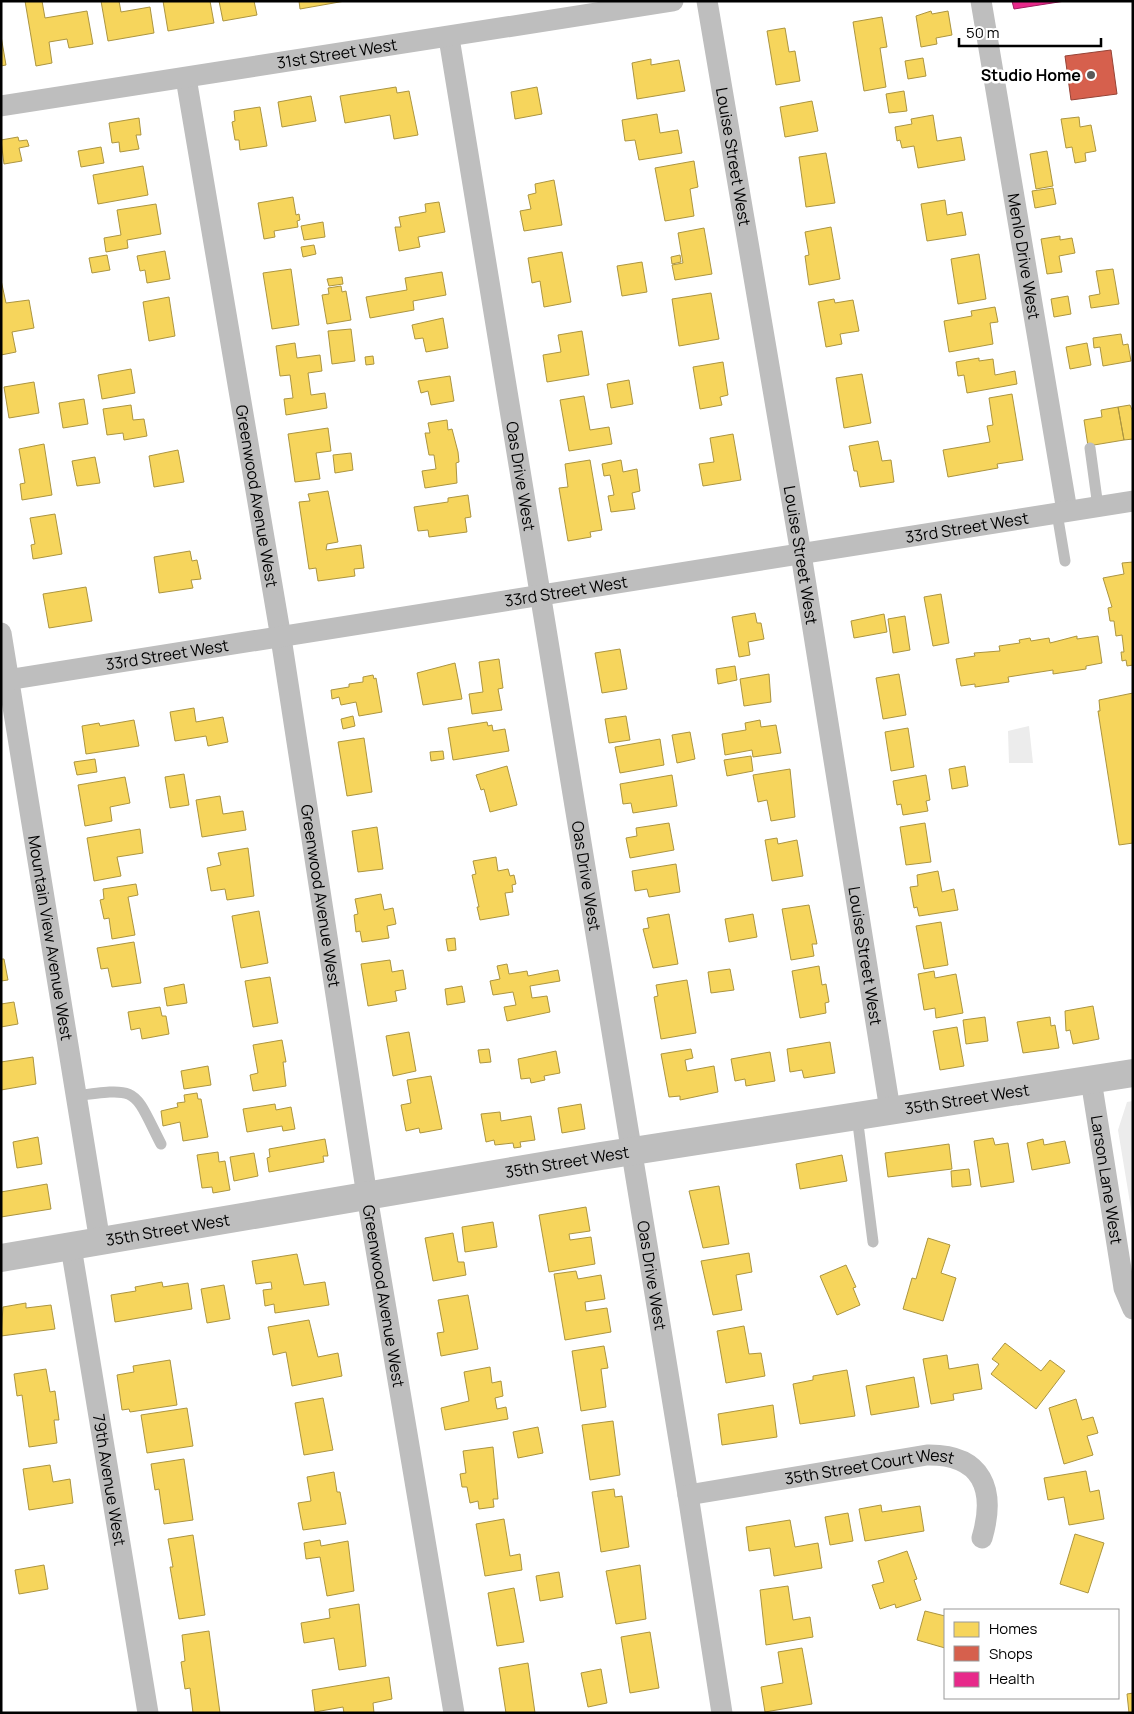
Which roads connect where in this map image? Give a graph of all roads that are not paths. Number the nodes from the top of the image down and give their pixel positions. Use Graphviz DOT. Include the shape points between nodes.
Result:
graph roads {
  1 [pos="673,1"];
  2 [pos="707,1"];
  3 [pos="981,1"];
  4 [pos="449,38"];
  5 [pos="186,78"];
  6 [pos="1,106"];
  7 [pos="1090,448"];
  8 [pos="1133,501"];
  9 [pos="1098,507"];
  10 [pos="1062,512"];
  11 [pos="801,554"];
  12 [pos="1065,561"];
  13 [pos="540,595"];
  14 [pos="1,633"];
  15 [pos="281,638"];
  16 [pos="5,680"];
  17 [pos="1133,1074"];
  18 [pos="1091,1080"];
  19 [pos="76,1096"];
  20 [pos="890,1110"];
  21 [pos="857,1116"];
  22 [pos="161,1144"];
  23 [pos="631,1152"];
  24 [pos="367,1196"];
  25 [pos="100,1242"];
  26 [pos="873,1242"];
  27 [pos="72,1246"];
  28 [pos="1,1258"];
  29 [pos="1133,1309"];
  30 [pos="688,1495"];
  31 [pos="982,1538"];
  32 [pos="148,1713"];
  33 [pos="454,1713"];
  34 [pos="722,1713"];
  1 -- 4 [label="street, 31st Street West"];
  2 -- 11 [label="street, Louise Street West"];
  3 -- 10 [label="street, Menlo Drive West"];
  4 -- 5 [label="street, 31st Street West"];
  4 -- 13 [label="street, Oas Drive West"];
  5 -- 6 [label="street, 31st Street West"];
  5 -- 15 [label="street, Greenwood Avenue West"];
  7 -- 9 [label="lane"];
  8 -- 9 [label="street, 33rd Street West"];
  9 -- 10 [label="street, 33rd Street West"];
  10 -- 11 [label="street, 33rd Street West"];
  10 -- 12 [label="lane"];
  11 -- 13 [label="street, 33rd Street West"];
  11 -- 20 [label="street, Louise Street West"];
  13 -- 15 [label="street, 33rd Street West"];
  13 -- 23 [label="street, Oas Drive West"];
  14 -- 16 [label="street, Mountain View Avenue West"];
  15 -- 16 [label="street, 33rd Street West"];
  15 -- 24 [label="street, Greenwood Avenue West"];
  16 -- 19 [label="street, Mountain View Avenue West"];
  17 -- 18 [label="street, 35th Street West"];
  18 -- 20 [label="street, 35th Street West"];
  18 -- 29 [label="street, Larson Lane West" via="1124,1288"];
  19 -- 22 [label="lane" via="113,1091 135,1096"];
  19 -- 25 [label="street, Mountain View Avenue West"];
  20 -- 21 [label="street, 35th Street West"];
  21 -- 23 [label="street, 35th Street West"];
  21 -- 26 [label="lane"];
  23 -- 24 [label="street, 35th Street West"];
  23 -- 30 [label="street, Oas Drive West"];
  24 -- 25 [label="street, 35th Street West"];
  24 -- 33 [label="street, Greenwood Avenue West"];
  25 -- 27 [label="street, 35th Street West"];
  27 -- 28 [label="street, 35th Street West"];
  27 -- 32 [label="street, 79th Avenue West"];
  30 -- 31 [label="street, 35th Street Court West" via="927,1455 948,1456 966,1462 983,1484 988,1512"];
  30 -- 34 [label="street, Oas Drive West"];
}
